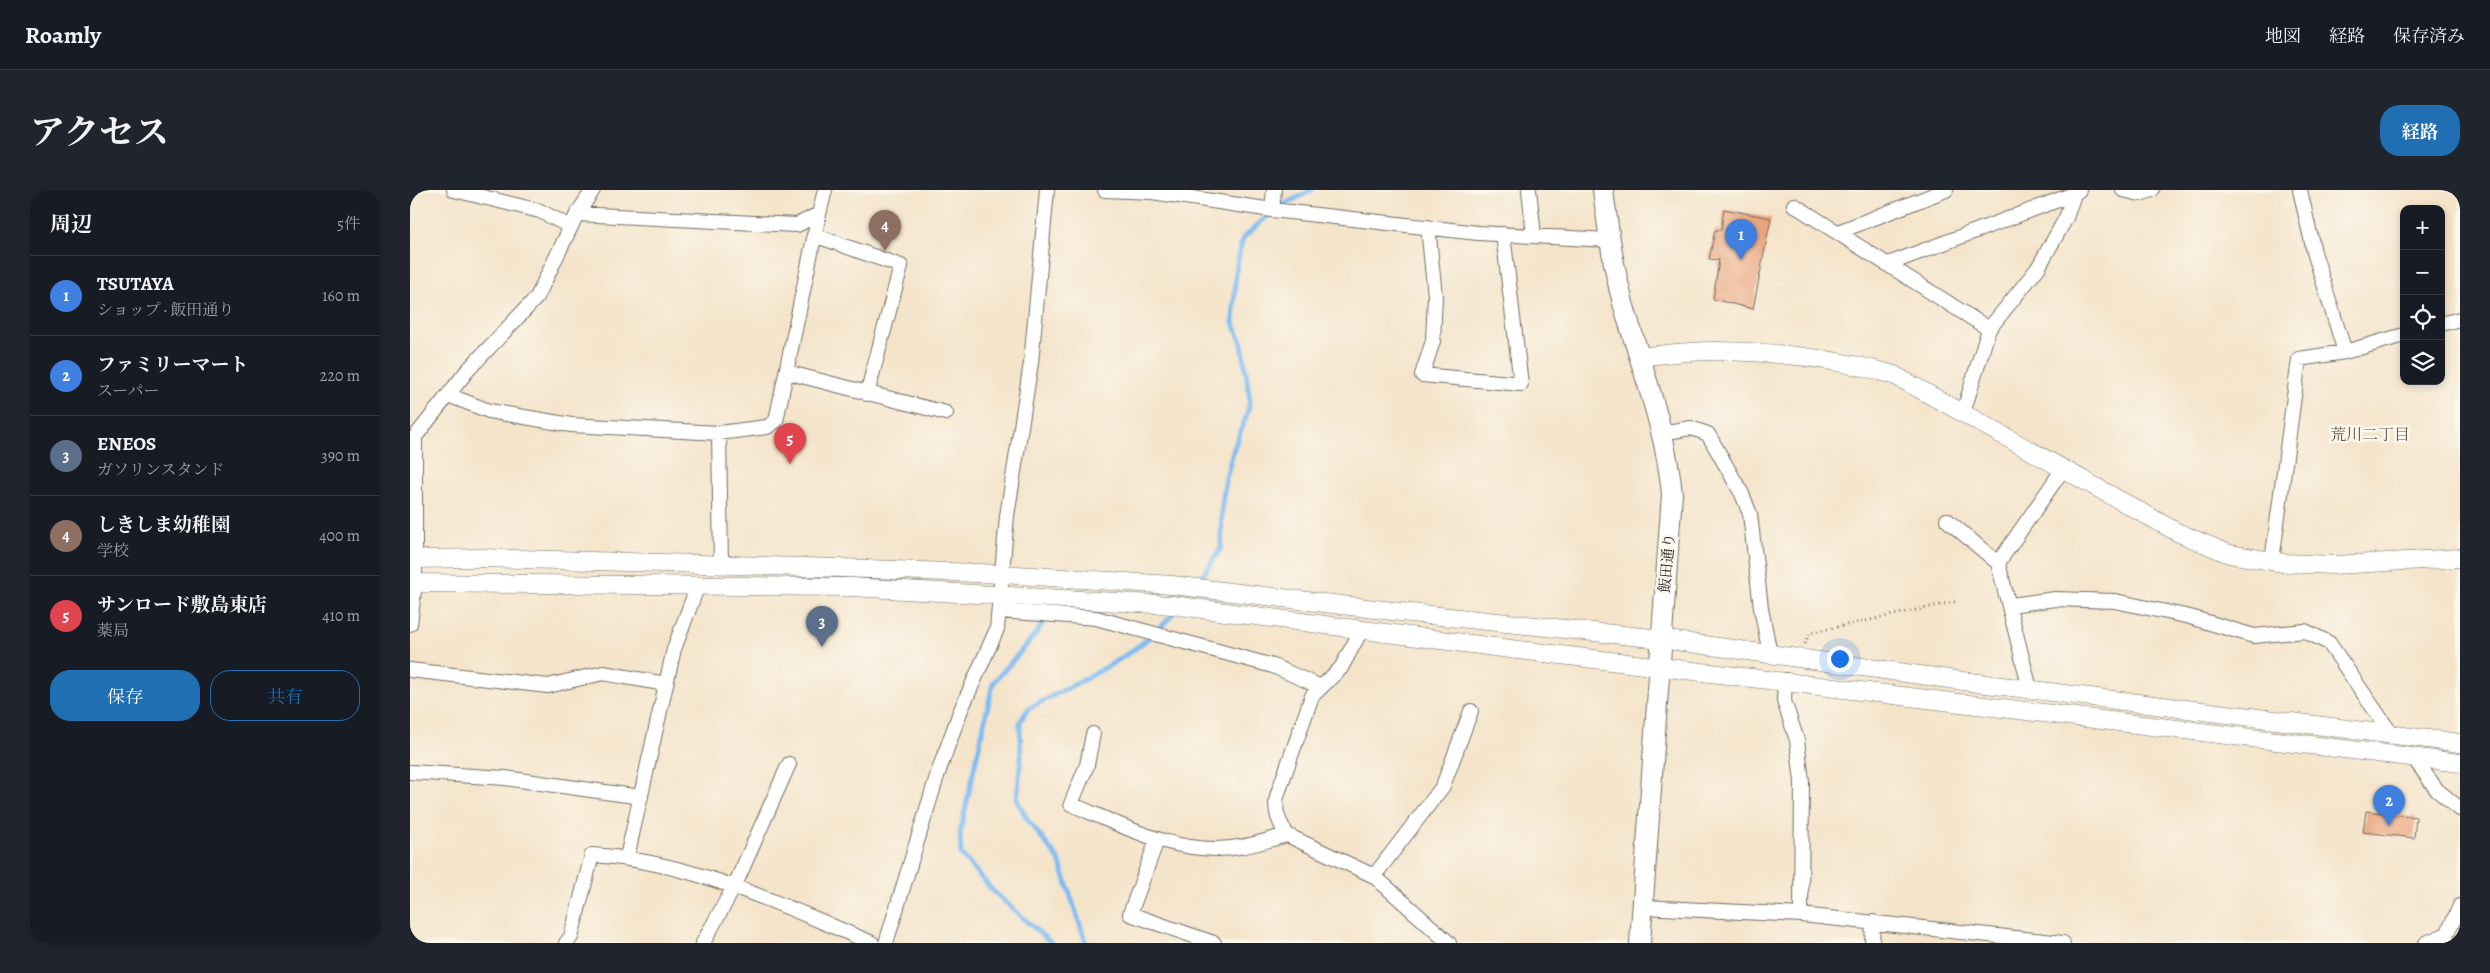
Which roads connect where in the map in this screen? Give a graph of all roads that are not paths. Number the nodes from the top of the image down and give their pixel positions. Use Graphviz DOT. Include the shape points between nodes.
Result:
graph roads {
  1 [pos="454,190"];
  2 [pos="593,190"];
  3 [pos="825,190"];
  4 [pos="1047,190"];
  5 [pos="1105,190"];
  6 [pos="1274,190"];
  7 [pos="1530,190"];
  8 [pos="1603,190"];
  9 [pos="1946,190"];
  10 [pos="2123,190"];
  11 [pos="2300,190"];
  12 [pos="2143,191"];
  13 [pos="2076,192"];
  14 [pos="1794,205"];
  15 [pos="1272,210"];
  16 [pos="577,214"];
  17 [pos="819,214"];
  18 [pos="570,227"];
  19 [pos="1428,227"];
  20 [pos="1838,232"];
  21 [pos="1503,234"];
  22 [pos="814,235"];
  23 [pos="1534,235"];
  24 [pos="1609,240"];
  25 [pos="1888,264"];
  26 [pos="2460,319"];
  27 [pos="2445,323"];
  28 [pos="1989,328"];
  29 [pos="2400,336"];
  30 [pos="2345,352"];
  31 [pos="1639,357"];
  32 [pos="786,372"];
  33 [pos="867,394"];
  34 [pos="448,395"];
  35 [pos="946,413"];
  36 [pos="1963,413"];
  37 [pos="719,433"];
  38 [pos="1661,433"];
  39 [pos="413,437"];
  40 [pos="2063,469"];
  41 [pos="1947,520"];
  42 [pos="2460,558"];
  43 [pos="412,559"];
  44 [pos="2272,561"];
  45 [pos="1998,562"];
  46 [pos="721,565"];
  47 [pos="1002,574"];
  48 [pos="412,583"];
  49 [pos="698,584"];
  50 [pos="1000,602"];
  51 [pos="2010,604"];
  52 [pos="410,624"];
  53 [pos="1362,629"];
  54 [pos="1660,639"];
  55 [pos="1770,654"];
  56 [pos="1659,665"];
  57 [pos="410,670"];
  58 [pos="1785,680"];
  59 [pos="666,684"];
  60 [pos="1321,687"];
  61 [pos="2030,689"];
  62 [pos="1471,711"];
  63 [pos="1093,734"];
  64 [pos="2392,735"];
  65 [pos="2460,743"];
  66 [pos="2413,757"];
  67 [pos="2460,763"];
  68 [pos="788,764"];
  69 [pos="410,772"];
  70 [pos="640,796"];
  71 [pos="2460,810"];
  72 [pos="1287,835"];
  73 [pos="1157,840"];
  74 [pos="627,857"];
  75 [pos="1374,876"];
  76 [pos="735,886"];
  77 [pos="2460,906"];
  78 [pos="1642,907"];
  79 [pos="1801,915"];
  80 [pos="1873,922"];
  81 [pos="2450,935"];
  82 [pos="566,943"];
  83 [pos="703,943"];
  84 [pos="872,943"];
  85 [pos="886,943"];
  86 [pos="1214,943"];
  87 [pos="1449,943"];
  88 [pos="1640,943"];
  89 [pos="1872,943"];
  90 [pos="2063,943"];
  91 [pos="2426,943"];
  1 -- 18 [label="street" via="540,211"];
  2 -- 16 [label="street"];
  3 -- 17 [label="street"];
  4 -- 47 [label="street" via="1031,362"];
  5 -- 15 [label="street" via="1152,192"];
  6 -- 15 [label="street"];
  7 -- 23 [label="street"];
  8 -- 24 [label="main road, 飯田通り"];
  9 -- 20 [label="street"];
  10 -- 12 [label="street"];
  11 -- 30 [label="street" via="2314,252"];
  13 -- 25 [label="street"];
  13 -- 28 [label="street" via="2066,218 2038,268"];
  14 -- 20 [label="street"];
  15 -- 19 [label="street"];
  16 -- 17 [label="street" via="797,225"];
  16 -- 18 [label="street"];
  17 -- 22 [label="street"];
  18 -- 34 [label="street" via="537,297"];
  19 -- 21 [label="street"];
  19 -- 21 [label="street" via="1435,296 1433,341 1422,375 1521,384"];
  20 -- 25 [label="street"];
  21 -- 23 [label="street"];
  22 -- 32 [label="street"];
  22 -- 33 [label="street" via="901,266"];
  23 -- 24 [label="street"];
  24 -- 31 [label="main road, 飯田通り"];
  25 -- 28 [label="street"];
  26 -- 27 [label="street"];
  28 -- 36 [label="street"];
  29 -- 30 [label="street"];
  30 -- 44 [label="street" via="2299,359"];
  31 -- 36 [label="street" via="1720,350 1812,358 1894,375"];
  31 -- 38 [label="main road, 飯田通り"];
  32 -- 33 [label="street"];
  32 -- 37 [label="street" via="776,421 767,427"];
  33 -- 35 [label="street"];
  34 -- 37 [label="street" via="489,411 571,425"];
  34 -- 39 [label="street"];
  36 -- 40 [label="street"];
  37 -- 46 [label="street"];
  38 -- 54 [label="main road, 飯田通り" via="1669,459 1672,494"];
  38 -- 55 [label="street" via="1691,428 1708,434 1742,494 1750,514"];
  39 -- 43 [label="street"];
  40 -- 44 [label="street" via="2177,532 2229,554"];
  40 -- 45 [label="street"];
  41 -- 45 [label="street"];
  42 -- 44 [label="street" via="2334,565"];
  43 -- 46 [label="street"];
  43 -- 48 [label="street"];
  45 -- 51 [label="street"];
  46 -- 47 [label="street"];
  47 -- 50 [label="street"];
  47 -- 54 [label="street" via="1172,585"];
  48 -- 49 [label="street"];
  48 -- 52 [label="street"];
  49 -- 50 [label="street" via="851,587"];
  49 -- 59 [label="street" via="674,649"];
  50 -- 53 [label="street" via="1172,605"];
  50 -- 60 [label="street" via="1096,618 1273,666"];
  50 -- 85 [label="street" via="997,629 960,712 938,773"];
  51 -- 61 [label="street"];
  51 -- 64 [label="street" via="2056,599 2115,600 2254,636 2304,631 2329,643"];
  53 -- 56 [label="street"];
  53 -- 60 [label="street" via="1341,668"];
  54 -- 55 [label="street"];
  54 -- 56 [label="main road, 飯田通り"];
  55 -- 61 [label="street"];
  56 -- 58 [label="street"];
  56 -- 78 [label="main road, 飯田通り"];
  57 -- 59 [label="street" via="548,686 603,673"];
  58 -- 66 [label="street"];
  58 -- 79 [label="street" via="1784,701 1797,740 1802,781"];
  59 -- 70 [label="street"];
  60 -- 72 [label="street" via="1312,696 1277,796 1275,807"];
  61 -- 64 [label="street"];
  62 -- 75 [label="street" via="1442,786"];
  63 -- 73 [label="street" via="1087,765 1071,804"];
  64 -- 65 [label="street"];
  66 -- 67 [label="street"];
  66 -- 71 [label="street" via="2437,790"];
  68 -- 76 [label="street"];
  69 -- 70 [label="street" via="505,778"];
  70 -- 74 [label="street"];
  72 -- 73 [label="street" via="1238,848 1205,848"];
  72 -- 75 [label="street"];
  73 -- 86 [label="street" via="1130,914"];
  74 -- 76 [label="street"];
  74 -- 82 [label="street" via="592,855 571,937"];
  75 -- 87 [label="street"];
  76 -- 83 [label="street"];
  76 -- 84 [label="street"];
  77 -- 81 [label="street"];
  78 -- 79 [label="street"];
  78 -- 88 [label="main road, 飯田通り"];
  79 -- 80 [label="street"];
  80 -- 89 [label="street"];
  80 -- 90 [label="street"];
  81 -- 91 [label="street"];
}
